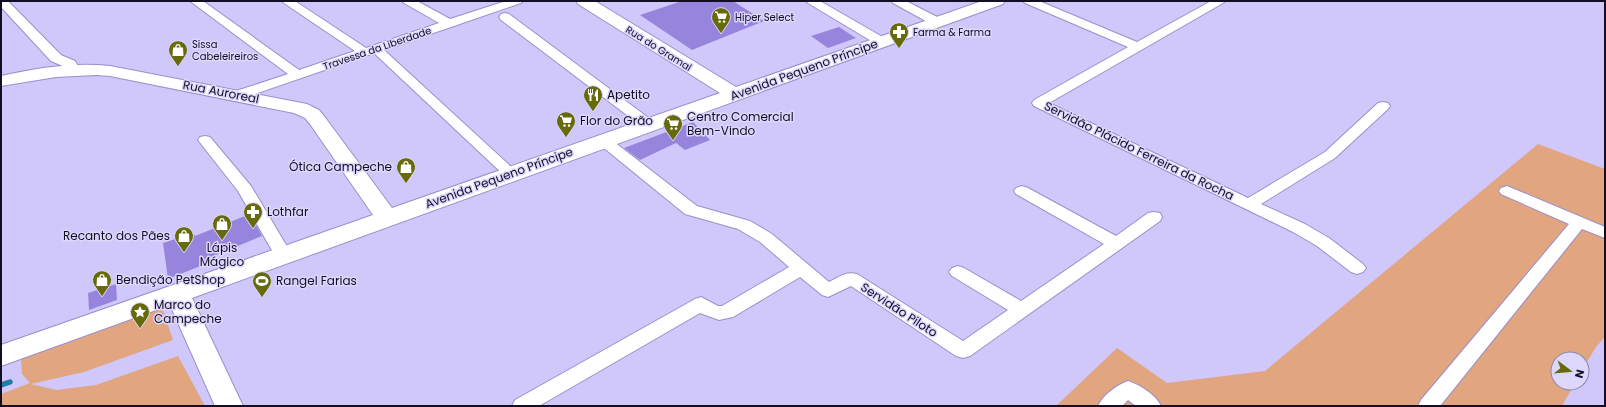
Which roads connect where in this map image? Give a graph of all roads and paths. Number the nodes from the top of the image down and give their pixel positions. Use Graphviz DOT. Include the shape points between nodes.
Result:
graph roads {
  1 [pos="2,1"];
  2 [pos="196,1"];
  3 [pos="287,1"];
  4 [pos="408,1"];
  5 [pos="486,1"];
  6 [pos="517,1"];
  7 [pos="584,1"];
  8 [pos="812,1"];
  9 [pos="897,1"];
  10 [pos="996,1"];
  11 [pos="1029,1"];
  12 [pos="1219,1"];
  13 [pos="502,12"];
  14 [pos="937,22"];
  15 [pos="448,24"];
  16 [pos="882,42"];
  17 [pos="1138,47"];
  18 [pos="370,50"];
  19 [pos="62,65"];
  20 [pos="298,75"];
  21 [pos="1,81"];
  22 [pos="734,94"];
  23 [pos="238,95"];
  24 [pos="1383,106"];
  25 [pos="649,125"];
  26 [pos="205,140"];
  27 [pos="604,141"];
  28 [pos="511,174"];
  29 [pos="1022,191"];
  30 [pos="1508,191"];
  31 [pos="1249,204"];
  32 [pos="1154,217"];
  33 [pos="387,218"];
  34 [pos="1579,222"];
  35 [pos="1605,233"];
  36 [pos="1116,243"];
  37 [pos="283,256"];
  38 [pos="802,268"];
  39 [pos="1357,268"];
  40 [pos="958,272"];
  41 [pos="177,293"];
  42 [pos="1022,310"];
  43 [pos="1,356"];
  44 [pos="229,406"];
  45 [pos="522,406"];
  46 [pos="1108,406"];
  47 [pos="1151,406"];
  48 [pos="1428,406"];
  1 -- 19 [label="street"];
  2 -- 20 [label="street"];
  3 -- 18 [label="street"];
  4 -- 15 [label="street"];
  5 -- 13 [label="street"];
  6 -- 13 [label="street, Travessa da Liberdade"];
  7 -- 22 [label="main road, Rua do Gramal"];
  8 -- 16 [label="street"];
  9 -- 14 [label="street"];
  10 -- 14 [label="main road, Avenida Pequeno Príncipe"];
  11 -- 17 [label="street"];
  12 -- 17 [label="street"];
  13 -- 15 [label="street, Travessa da Liberdade"];
  13 -- 25 [label="street"];
  14 -- 16 [label="main road, Avenida Pequeno Príncipe"];
  15 -- 18 [label="street, Travessa da Liberdade"];
  16 -- 22 [label="main road, Avenida Pequeno Príncipe"];
  17 -- 31 [label="street, Servidão Plácido Ferreira da Rocha" via="1039,103"];
  18 -- 20 [label="street, Travessa da Liberdade"];
  18 -- 28 [label="street"];
  19 -- 21 [label="main road, Rua Auroreal"];
  19 -- 23 [label="main road, Rua Auroreal" via="110,71"];
  20 -- 23 [label="street, Travessa da Liberdade"];
  22 -- 25 [label="main road, Avenida Pequeno Príncipe"];
  23 -- 33 [label="main road, Rua Auroreal" via="296,107 312,114"];
  24 -- 31 [label="street" via="1330,155"];
  25 -- 27 [label="main road, Avenida Pequeno Príncipe"];
  26 -- 37 [label="street" via="245,189"];
  27 -- 28 [label="main road, Avenida Pequeno Príncipe"];
  27 -- 38 [label="street, Servidão Piloto" via="691,210 748,227 766,238"];
  28 -- 33 [label="main road, Avenida Pequeno Príncipe"];
  29 -- 36 [label="street"];
  30 -- 34 [label="street"];
  31 -- 39 [label="street, Servidão Plácido Ferreira da Rocha" via="1311,235"];
  32 -- 36 [label="street, Servidão Piloto"];
  33 -- 37 [label="main road, Avenida Pequeno Príncipe"];
  34 -- 35 [label="street"];
  34 -- 48 [label="street"];
  36 -- 42 [label="street, Servidão Piloto"];
  37 -- 41 [label="main road, Avenida Pequeno Príncipe"];
  38 -- 42 [label="street, Servidão Piloto" via="828,291 851,278 963,351"];
  38 -- 45 [label="street" via="726,312 713,313 701,304"];
  40 -- 42 [label="street"];
  41 -- 43 [label="main road, Avenida Pequeno Príncipe"];
  41 -- 44 [label="main road"];
  46 -- 47 [label="street" via="1128,390"];
}
